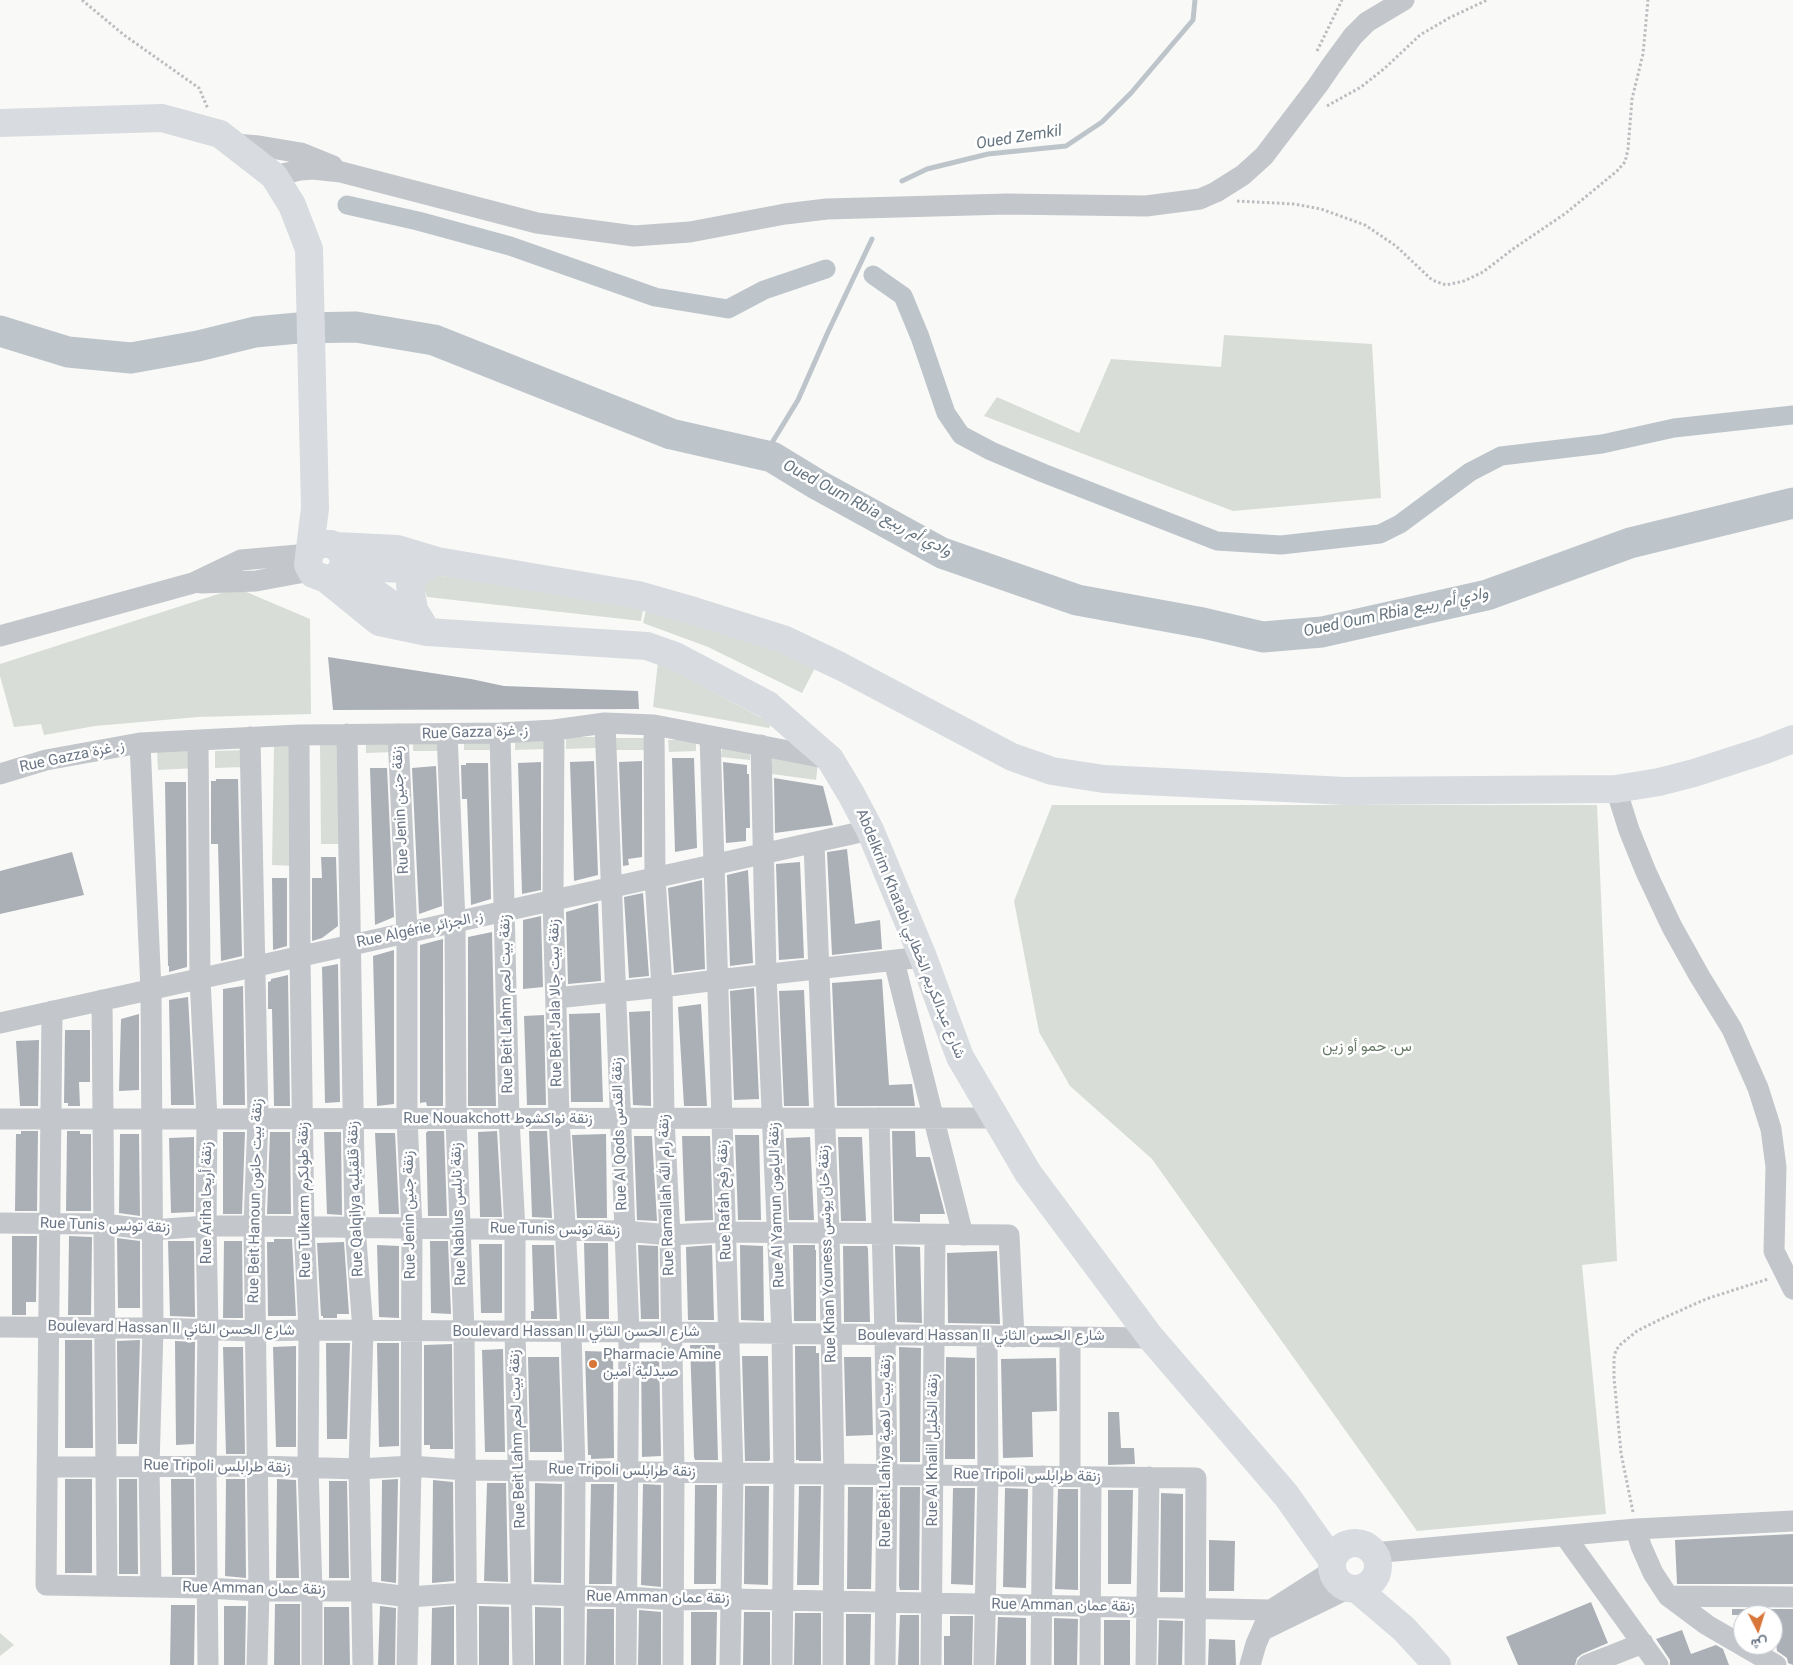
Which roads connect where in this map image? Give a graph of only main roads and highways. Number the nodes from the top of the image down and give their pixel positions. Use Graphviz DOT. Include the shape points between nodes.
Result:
graph roads {
  1 [pos="0,123"];
  2 [pos="326,560"];
  3 [pos="435,560"];
  4 [pos="418,629"];
  5 [pos="1793,739"];
  6 [pos="1436,1665"];
  1 -- 2 [label="main road" via="162,118 227,139 274,176 292,205 309,249 315,508"];
  2 -- 3 [label="main road" via="403,569"];
  2 -- 4 [label="main road, Abdelkrim Khatabi شارع عبدالكريم الخطابي" via="380,622"];
  3 -- 4 [label="main road" via="412,579 410,585"];
  3 -- 5 [label="main road" via="638,595 694,610 784,640 1012,757 1052,771 1104,779 1345,791 1616,789 1694,773"];
  4 -- 6 [label="main road, Abdelkrim Khatabi شارع عبدالكريم الخطابي" via="647,646 675,656 768,705 830,759 870,830 960,1057 1028,1173 1151,1338"];
}
